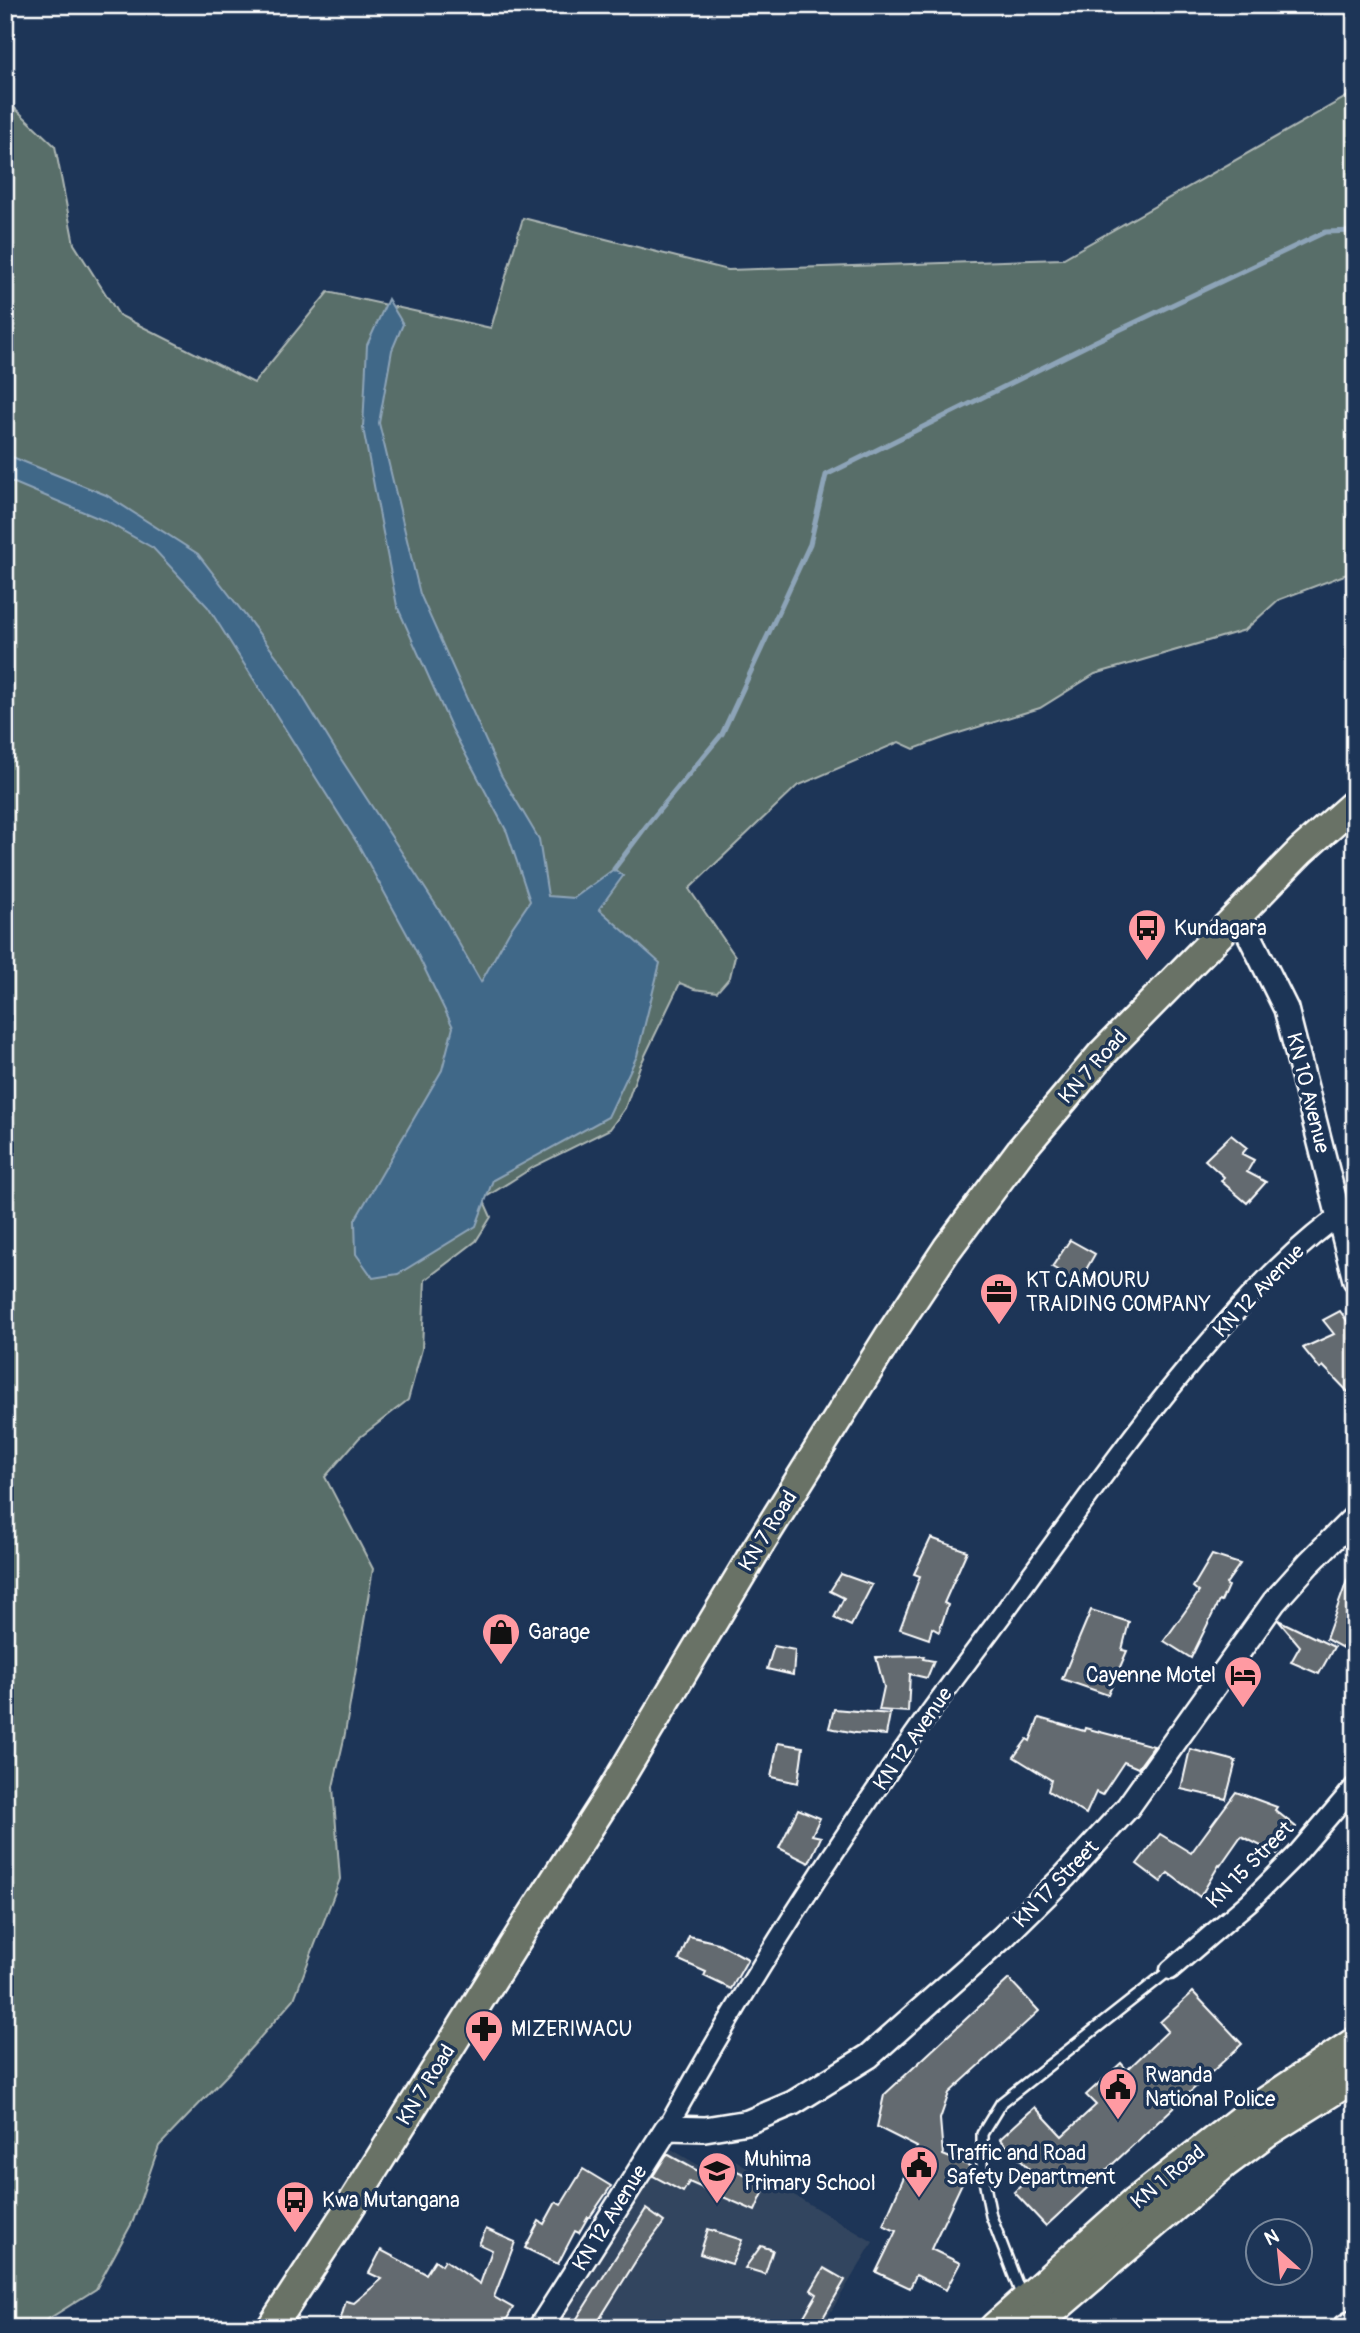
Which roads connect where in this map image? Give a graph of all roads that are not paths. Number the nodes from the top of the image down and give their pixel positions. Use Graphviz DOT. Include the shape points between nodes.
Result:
graph roads {
  1 [pos="1355,803"];
  2 [pos="1239,914"];
  3 [pos="1346,1210"];
  4 [pos="1355,1280"];
  5 [pos="1355,1517"];
  6 [pos="1355,1786"];
  7 [pos="1170,1970"];
  8 [pos="1355,2043"];
  9 [pos="1355,2076"];
  10 [pos="667,2128"];
  11 [pos="1216,2153"];
  12 [pos="1031,2317"];
  13 [pos="1355,2323"];
  14 [pos="271,2328"];
  15 [pos="540,2328"];
  16 [pos="995,2328"];
  17 [pos="1347,2328"];
  1 -- 2 [label="main road, KN 7 Road"];
  2 -- 3 [label="street, KN 10 Avenue" via="1286,1009"];
  2 -- 14 [label="main road, KN 7 Road" via="1102,1054 1021,1150 947,1249 754,1553 612,1791"];
  3 -- 4 [label="street, KN 10 Avenue"];
  3 -- 10 [label="street, KN 12 Avenue" via="1290,1254 1252,1292 1169,1389 1094,1489 912,1737 840,1844 760,1965"];
  5 -- 10 [label="street, KN 17 Street" via="1274,1602 1128,1807 1065,1877 993,1946 869,2056 793,2104 748,2122 705,2129"];
  6 -- 7 [label="street, KN 15 Street" via="1249,1902"];
  7 -- 12 [label="lane" via="1001,2103 982,2134 990,2216"];
  8 -- 11 [label="highway, KN 1 Road" via="1252,2112"];
  9 -- 11 [label="highway, KN 1 Road" via="1267,2132"];
  10 -- 15 [label="street, KN 12 Avenue"];
  11 -- 12 [label="highway, KN 1 Road" via="1135,2203"];
  12 -- 16 [label="highway, KN 1 Road"];
  13 -- 17 [label="main road"];
}
